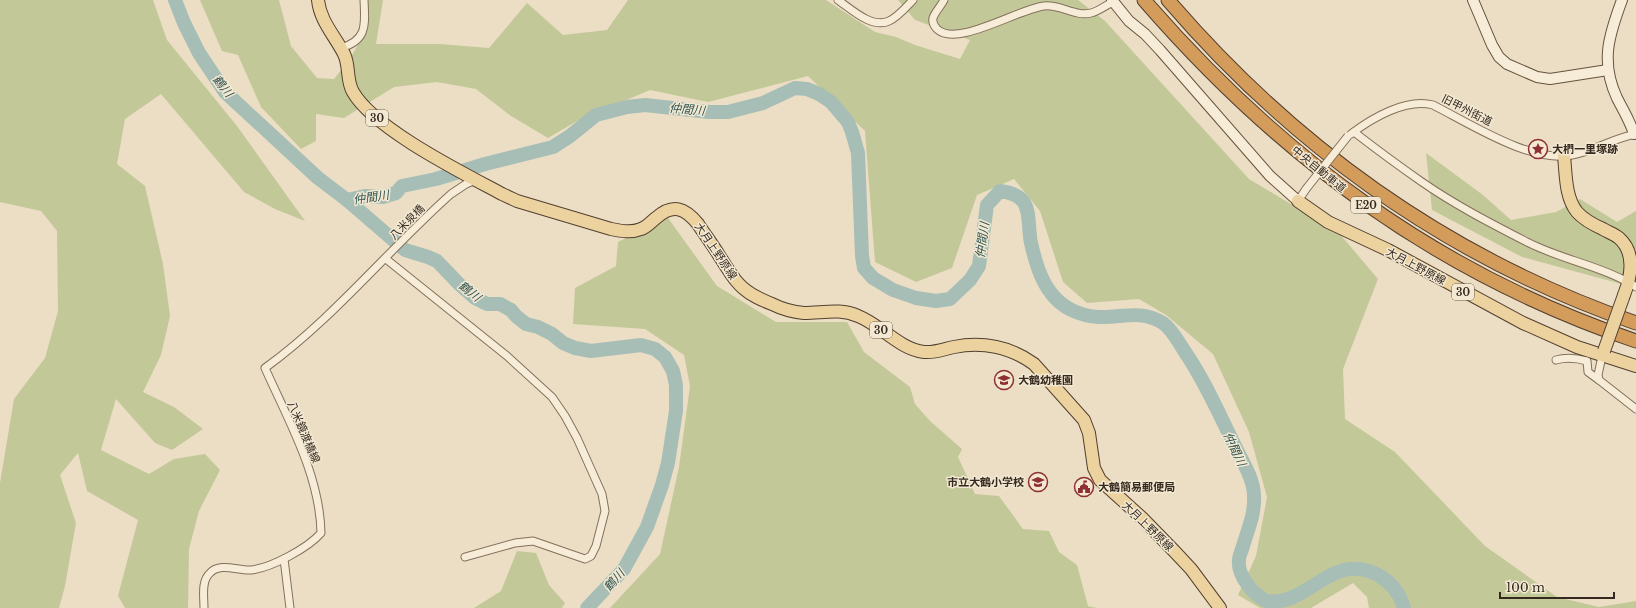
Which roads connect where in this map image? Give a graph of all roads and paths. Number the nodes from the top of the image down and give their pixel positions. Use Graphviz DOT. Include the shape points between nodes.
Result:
graph roads {
  1 [pos="318,0"];
  2 [pos="364,0"];
  3 [pos="838,0"];
  4 [pos="913,0"];
  5 [pos="944,0"];
  6 [pos="1144,0"];
  7 [pos="1168,0"];
  8 [pos="1473,0"];
  9 [pos="1621,0"];
  10 [pos="1112,1"];
  11 [pos="341,48"];
  12 [pos="1608,70"];
  13 [pos="1351,134"];
  14 [pos="1635,134"];
  15 [pos="1564,156"];
  16 [pos="473,178"];
  17 [pos="1298,201"];
  18 [pos="386,259"];
  19 [pos="1632,285"];
  20 [pos="1636,323"];
  21 [pos="1636,341"];
  22 [pos="1603,353"];
  23 [pos="1556,360"];
  24 [pos="1621,362"];
  25 [pos="1636,366"];
  26 [pos="1636,372"];
  27 [pos="1599,380"];
  28 [pos="1636,409"];
  29 [pos="465,557"];
  30 [pos="284,559"];
  31 [pos="204,608"];
  32 [pos="290,608"];
  33 [pos="1220,608"];
  1 -- 11 [label="main road, 大月上野原線 / 30" via="321,14"];
  2 -- 11 [label="street" via="365,25 361,35 352,45"];
  3 -- 4 [label="street" via="871,21 884,23 893,19"];
  5 -- 10 [label="street" via="933,18 934,25 944,34 957,35 978,30 1042,6 1086,14 1093,13"];
  6 -- 21 [label="highway, 中央自動車道 / E20" via="1227,90 1291,147 1359,201 1428,246 1502,286 1572,318"];
  7 -- 20 [label="highway, 中央自動車道 / E20" via="1269,104 1369,186 1436,231 1508,270 1576,301"];
  8 -- 12 [label="street" via="1492,45 1507,64 1537,77 1550,79"];
  9 -- 12 [label="street" via="1607,48"];
  10 -- 17 [label="street" via="1160,50 1270,176"];
  11 -- 16 [label="main road, 大月上野原線 / 30" via="347,64 349,85 357,98 392,130"];
  12 -- 14 [label="street" via="1612,85"];
  13 -- 15 [label="street, 旧甲州街道" via="1362,125 1383,115 1413,104 1424,103 1433,105 1524,150"];
  13 -- 17 [label="street, 旧甲州街道, bridge"];
  13 -- 19 [label="street" via="1423,183 1483,218 1528,242 1616,276"];
  14 -- 15 [label="street, 旧甲州街道"];
  15 -- 19 [label="main road" via="1569,193 1574,207 1584,219 1619,238 1623,243 1631,259"];
  16 -- 18 [label="street, 八米泉橋" via="444,200"];
  16 -- 33 [label="main road, 大月上野原線 / 30" via="516,201 624,232 642,229 657,217 672,209 679,209 691,215 738,283 768,303 804,313 837,311 859,316 908,347 923,352 976,344 997,347 1024,357 1034,364 1084,420 1089,433 1094,468 1100,480 1181,558"];
  17 -- 22 [label="main road, 大月上野原線 / 30" via="1334,225 1388,250 1523,323"];
  18 -- 29 [label="street" via="507,356 552,397 577,438 602,494 606,511 591,556 586,559 533,541 515,543"];
  18 -- 30 [label="street, 八米鏡渡橋線" via="292,348 265,368 298,441 321,521 321,533 315,540"];
  19 -- 22 [label="main road, bridge" via="1624,295"];
  22 -- 24 [label="main road, 大月上野原線 / 30"];
  22 -- 27 [label="street"];
  23 -- 27 [label="street" via="1564,358 1587,362 1588,372"];
  24 -- 25 [label="main road, 大月上野原線 / 30"];
  24 -- 26 [label="street"];
  27 -- 28 [label="street"];
  30 -- 31 [label="street, 八米鏡渡橋線" via="252,570 223,567 214,569 206,579"];
  30 -- 32 [label="street"];
}
